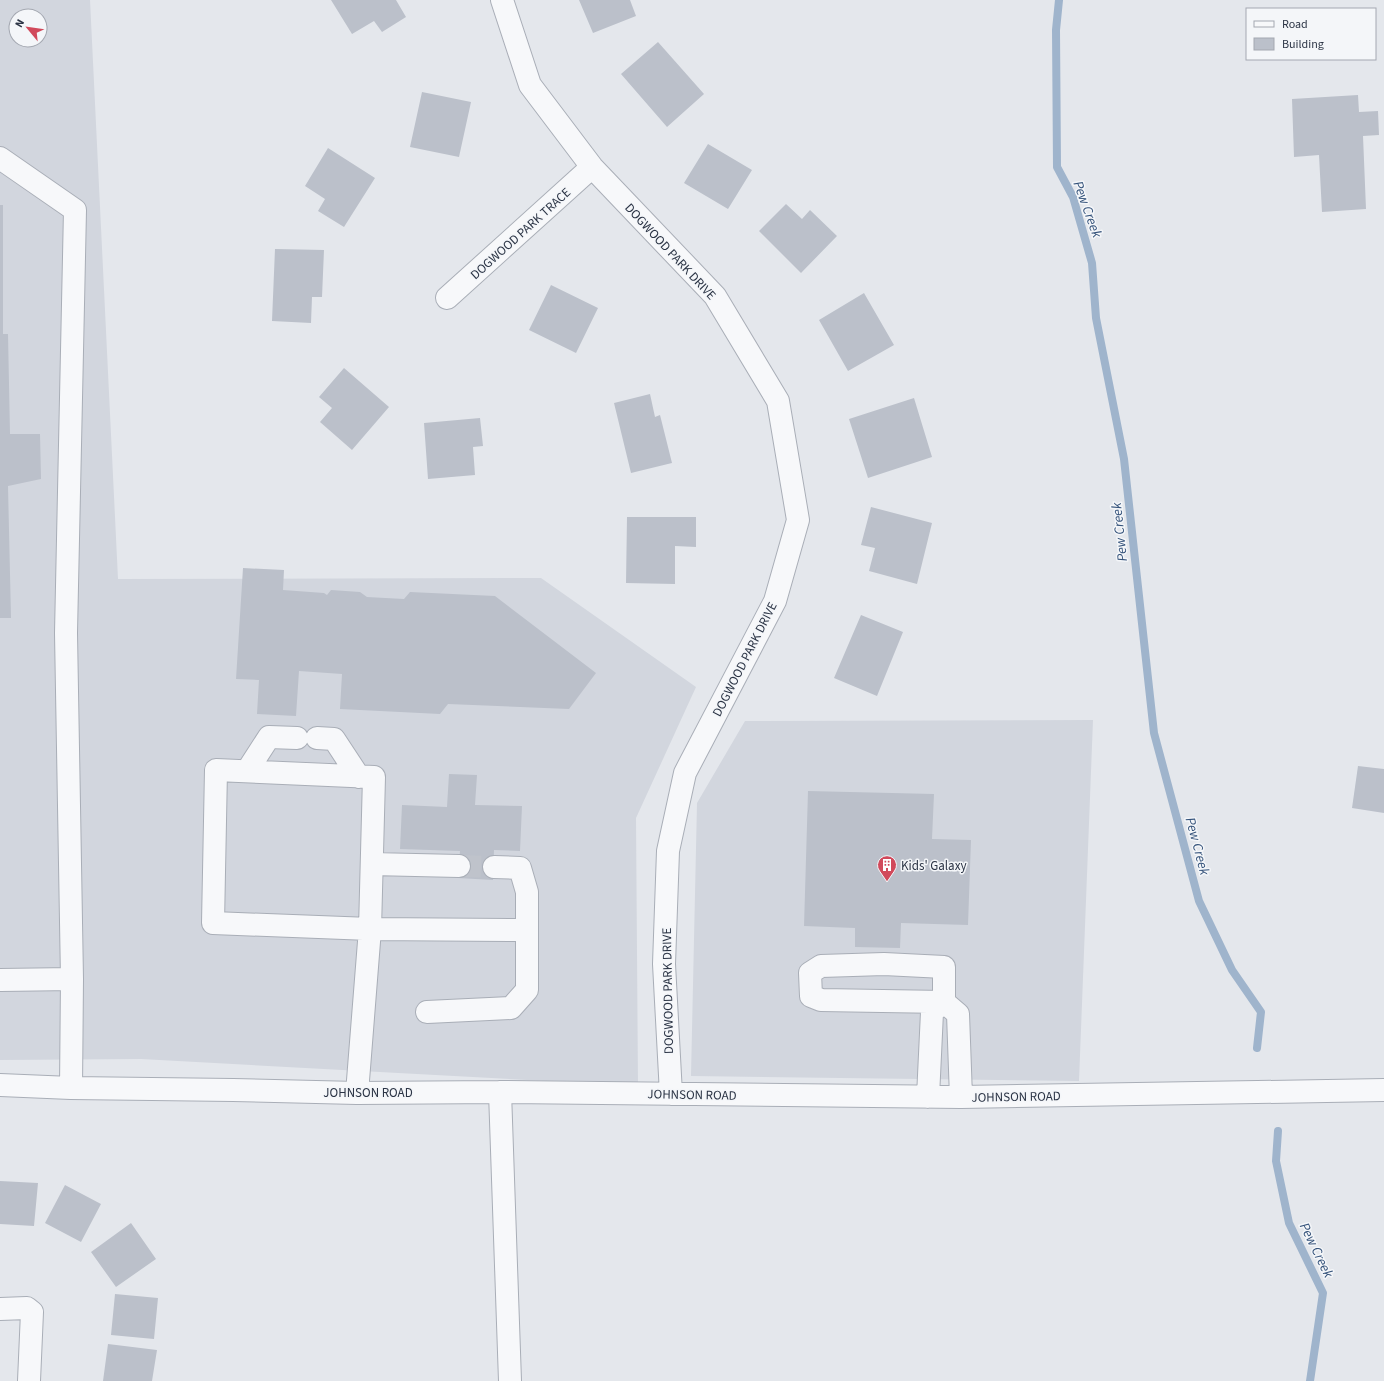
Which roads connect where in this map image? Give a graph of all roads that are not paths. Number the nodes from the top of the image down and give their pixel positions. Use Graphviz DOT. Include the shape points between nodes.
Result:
graph roads {
  1 [pos="502,0"];
  2 [pos="0,158"];
  3 [pos="592,168"];
  4 [pos="447,298"];
  5 [pos="247,772"];
  6 [pos="359,777"];
  7 [pos="372,864"];
  8 [pos="459,866"];
  9 [pos="494,867"];
  10 [pos="370,929"];
  11 [pos="527,930"];
  12 [pos="72,979"];
  13 [pos="0,980"];
  14 [pos="944,1002"];
  15 [pos="427,1012"];
  16 [pos="0,1085"];
  17 [pos="71,1088"];
  18 [pos="1384,1090"];
  19 [pos="500,1092"];
  20 [pos="357,1093"];
  21 [pos="671,1094"];
  22 [pos="928,1097"];
  23 [pos="961,1097"];
  24 [pos="0,1309"];
  25 [pos="29,1381"];
  26 [pos="510,1381"];
  1 -- 3 [label="street, DOGWOOD PARK DRIVE" via="530,85"];
  2 -- 12 [label="street" via="74,210 66,633"];
  3 -- 4 [label="street, DOGWOOD PARK TRACE"];
  3 -- 21 [label="street, DOGWOOD PARK DRIVE" via="715,296 778,401 798,520 775,601 683,780 668,851 664,964"];
  5 -- 6 [label="street"];
  5 -- 6 [label="street" via="269,737 334,739"];
  5 -- 10 [label="street" via="216,770 213,923"];
  6 -- 7 [label="street" via="374,777"];
  7 -- 8 [label="street"];
  7 -- 10 [label="street"];
  9 -- 11 [label="street" via="520,868 527,892"];
  10 -- 11 [label="street"];
  10 -- 20 [label="street"];
  11 -- 15 [label="street" via="527,990 511,1008"];
  12 -- 13 [label="street"];
  12 -- 17 [label="street"];
  14 -- 14 [label="street" via="944,967 884,964 821,966 810,974 811,996 821,1000"];
  14 -- 22 [label="street" via="932,1012"];
  14 -- 23 [label="street" via="958,1014"];
  16 -- 17 [label="street, JOHNSON ROAD"];
  17 -- 20 [label="street, JOHNSON ROAD"];
  18 -- 23 [label="street, JOHNSON ROAD"];
  19 -- 20 [label="street, JOHNSON ROAD"];
  19 -- 21 [label="street, JOHNSON ROAD"];
  19 -- 26 [label="street"];
  21 -- 22 [label="street, JOHNSON ROAD"];
  22 -- 23 [label="street, JOHNSON ROAD"];
  24 -- 25 [label="street" via="27,1308 32,1312"];
}
